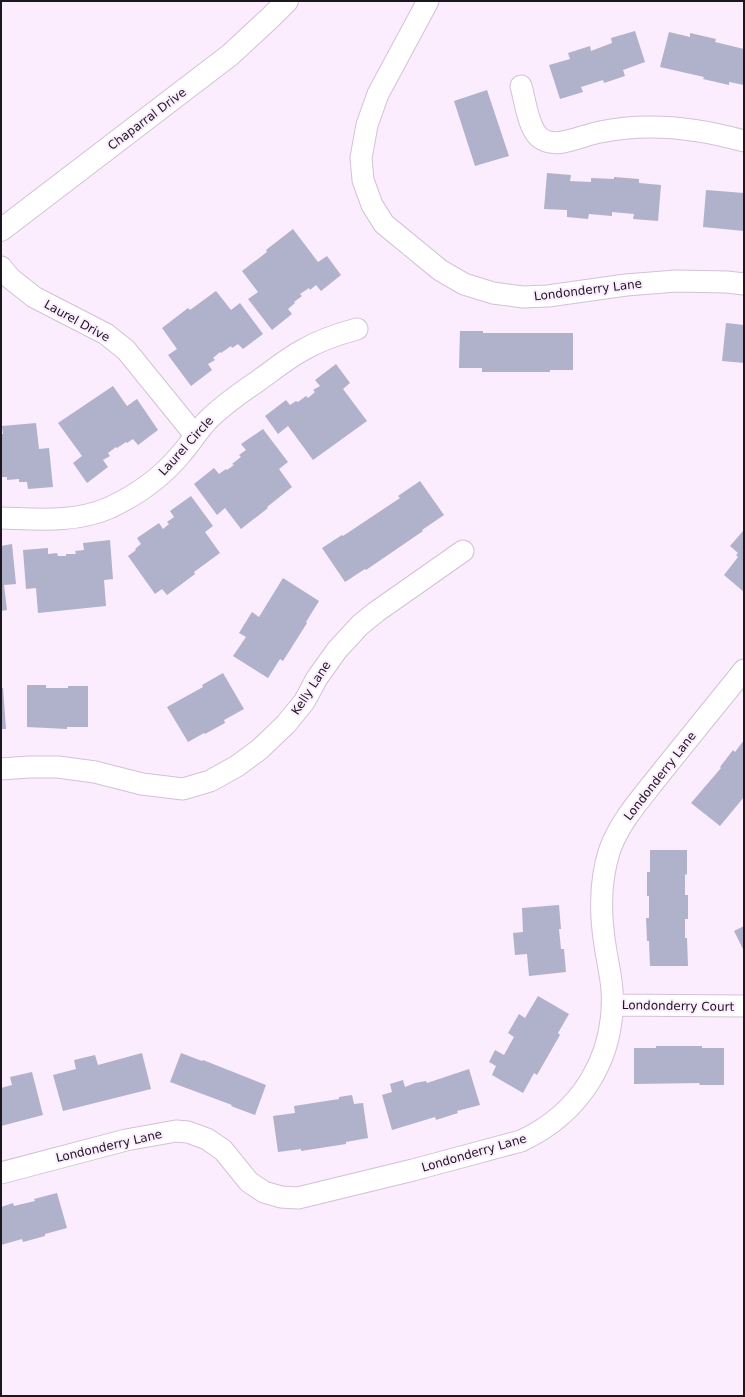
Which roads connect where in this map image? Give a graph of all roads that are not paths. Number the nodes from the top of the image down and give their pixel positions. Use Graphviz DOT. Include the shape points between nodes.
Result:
graph roads {
  1 [pos="287,1"];
  2 [pos="428,1"];
  3 [pos="521,86"];
  4 [pos="744,141"];
  5 [pos="1,230"];
  6 [pos="1,267"];
  7 [pos="744,284"];
  8 [pos="357,329"];
  9 [pos="195,435"];
  10 [pos="1,518"];
  11 [pos="463,551"];
  12 [pos="744,670"];
  13 [pos="1,769"];
  14 [pos="612,1005"];
  15 [pos="744,1006"];
  16 [pos="1,1173"];
  1 -- 5 [label="street, Chaparral Drive" via="230,55"];
  2 -- 7 [label="street, Londonderry Lane" via="378,94 367,125 361,158 363,180 372,205 384,224 440,270 464,284 493,293 523,297 548,296 676,281"];
  3 -- 4 [label="street" via="532,129 539,137 549,142 563,142 599,132 634,127 677,128"];
  6 -- 9 [label="street, Laurel Drive" via="10,278 34,297 106,334 126,350"];
  8 -- 9 [label="street, Laurel Circle" via="332,336 302,350 231,400"];
  9 -- 10 [label="street, Laurel Circle" via="166,471 140,491 108,508 80,516 51,520"];
  11 -- 13 [label="street, Kelly Lane" via="360,625 337,650 304,702 286,724 260,749 237,766 210,780 183,790 58,767 29,766"];
  12 -- 14 [label="street, Londonderry Lane" via="627,817 611,847 604,869 602,906"];
  14 -- 15 [label="street, Londonderry Court"];
  14 -- 16 [label="street, Londonderry Lane" via="608,1035 600,1063 590,1084 572,1106 555,1121 521,1141 298,1198 264,1192 249,1182 223,1150 207,1139 188,1132 176,1131 126,1140"];
}
